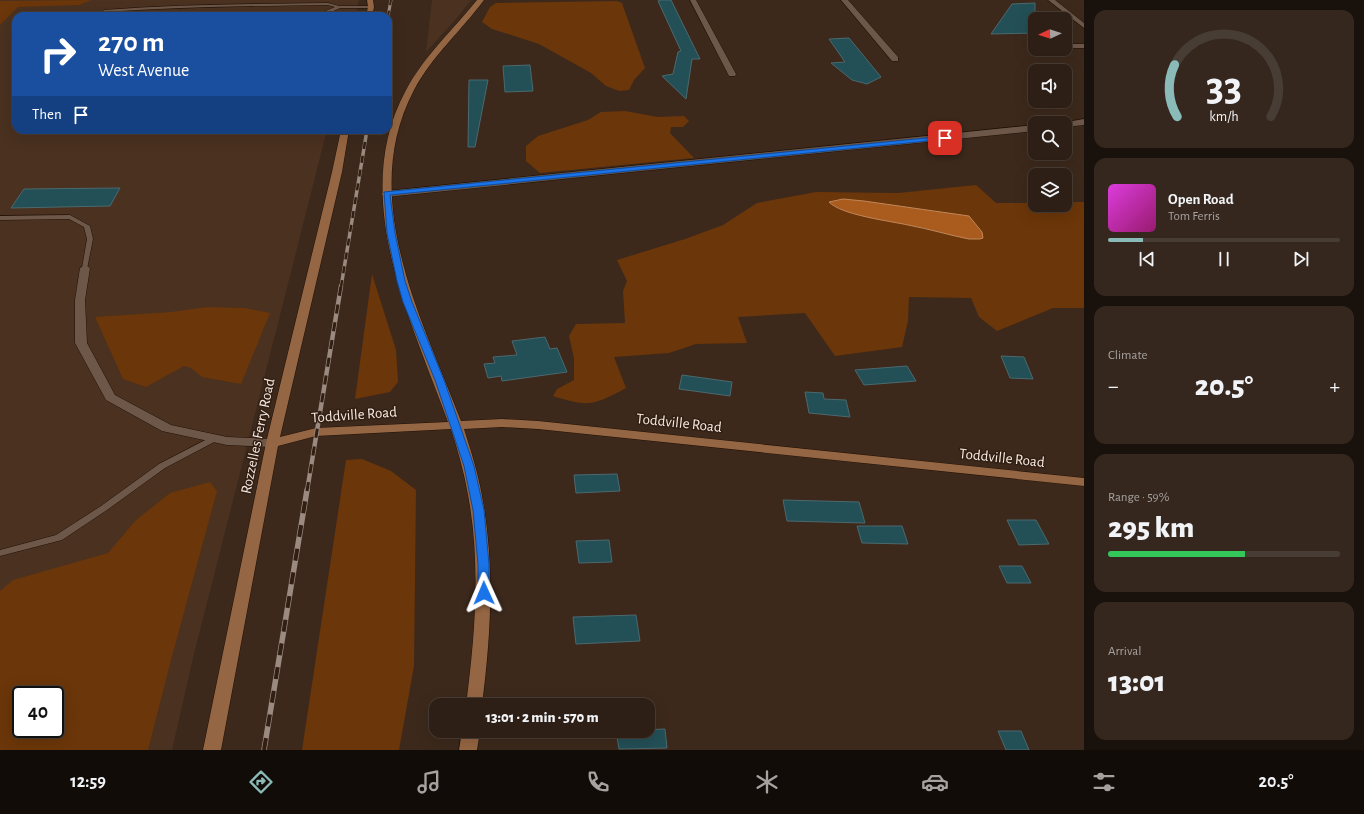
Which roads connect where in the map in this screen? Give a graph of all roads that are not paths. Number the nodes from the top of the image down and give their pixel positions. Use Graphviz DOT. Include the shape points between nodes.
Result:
graph roads {
  1 [pos="481,0"];
  2 [pos="692,0"];
  3 [pos="844,0"];
  4 [pos="1051,0"];
  5 [pos="370,3"];
  6 [pos="339,7"];
  7 [pos="104,11"];
  8 [pos="327,12"];
  9 [pos="1084,26"];
  10 [pos="1072,46"];
  11 [pos="1084,46"];
  12 [pos="895,59"];
  13 [pos="732,74"];
  14 [pos="1084,122"];
  15 [pos="1072,123"];
  16 [pos="1028,129"];
  17 [pos="345,134"];
  18 [pos="386,194"];
  19 [pos="0,218"];
  20 [pos="85,268"];
  21 [pos="456,425"];
  22 [pos="213,439"];
  23 [pos="272,443"];
  24 [pos="1084,482"];
  25 [pos="0,553"];
  26 [pos="475,698"];
  27 [pos="470,738"];
  28 [pos="212,750"];
  29 [pos="468,750"];
  1 -- 18 [label="street" via="429,60 412,87 394,127"];
  2 -- 13 [label="street"];
  3 -- 12 [label="street"];
  4 -- 9 [label="street"];
  5 -- 6 [label="lane"];
  6 -- 7 [label="lane" via="328,4 213,5"];
  6 -- 8 [label="lane"];
  10 -- 11 [label="street"];
  14 -- 15 [label="street"];
  16 -- 18 [label="street"];
  17 -- 23 [label="street, Rozzelles Ferry Road"];
  18 -- 21 [label="street" via="401,281"];
  19 -- 20 [label="lane" via="70,217 87,226 90,239"];
  20 -- 22 [label="street" via="80,300 81,343 110,397 167,428"];
  21 -- 23 [label="street, Toddville Road" via="316,432"];
  21 -- 24 [label="street, Toddville Road" via="538,425"];
  21 -- 26 [label="street" via="469,466 478,510 483,564 484,593"];
  22 -- 23 [label="street"];
  22 -- 25 [label="lane" via="162,466 59,538"];
  23 -- 28 [label="street, Rozzelles Ferry Road"];
  27 -- 29 [label="street"];
}
